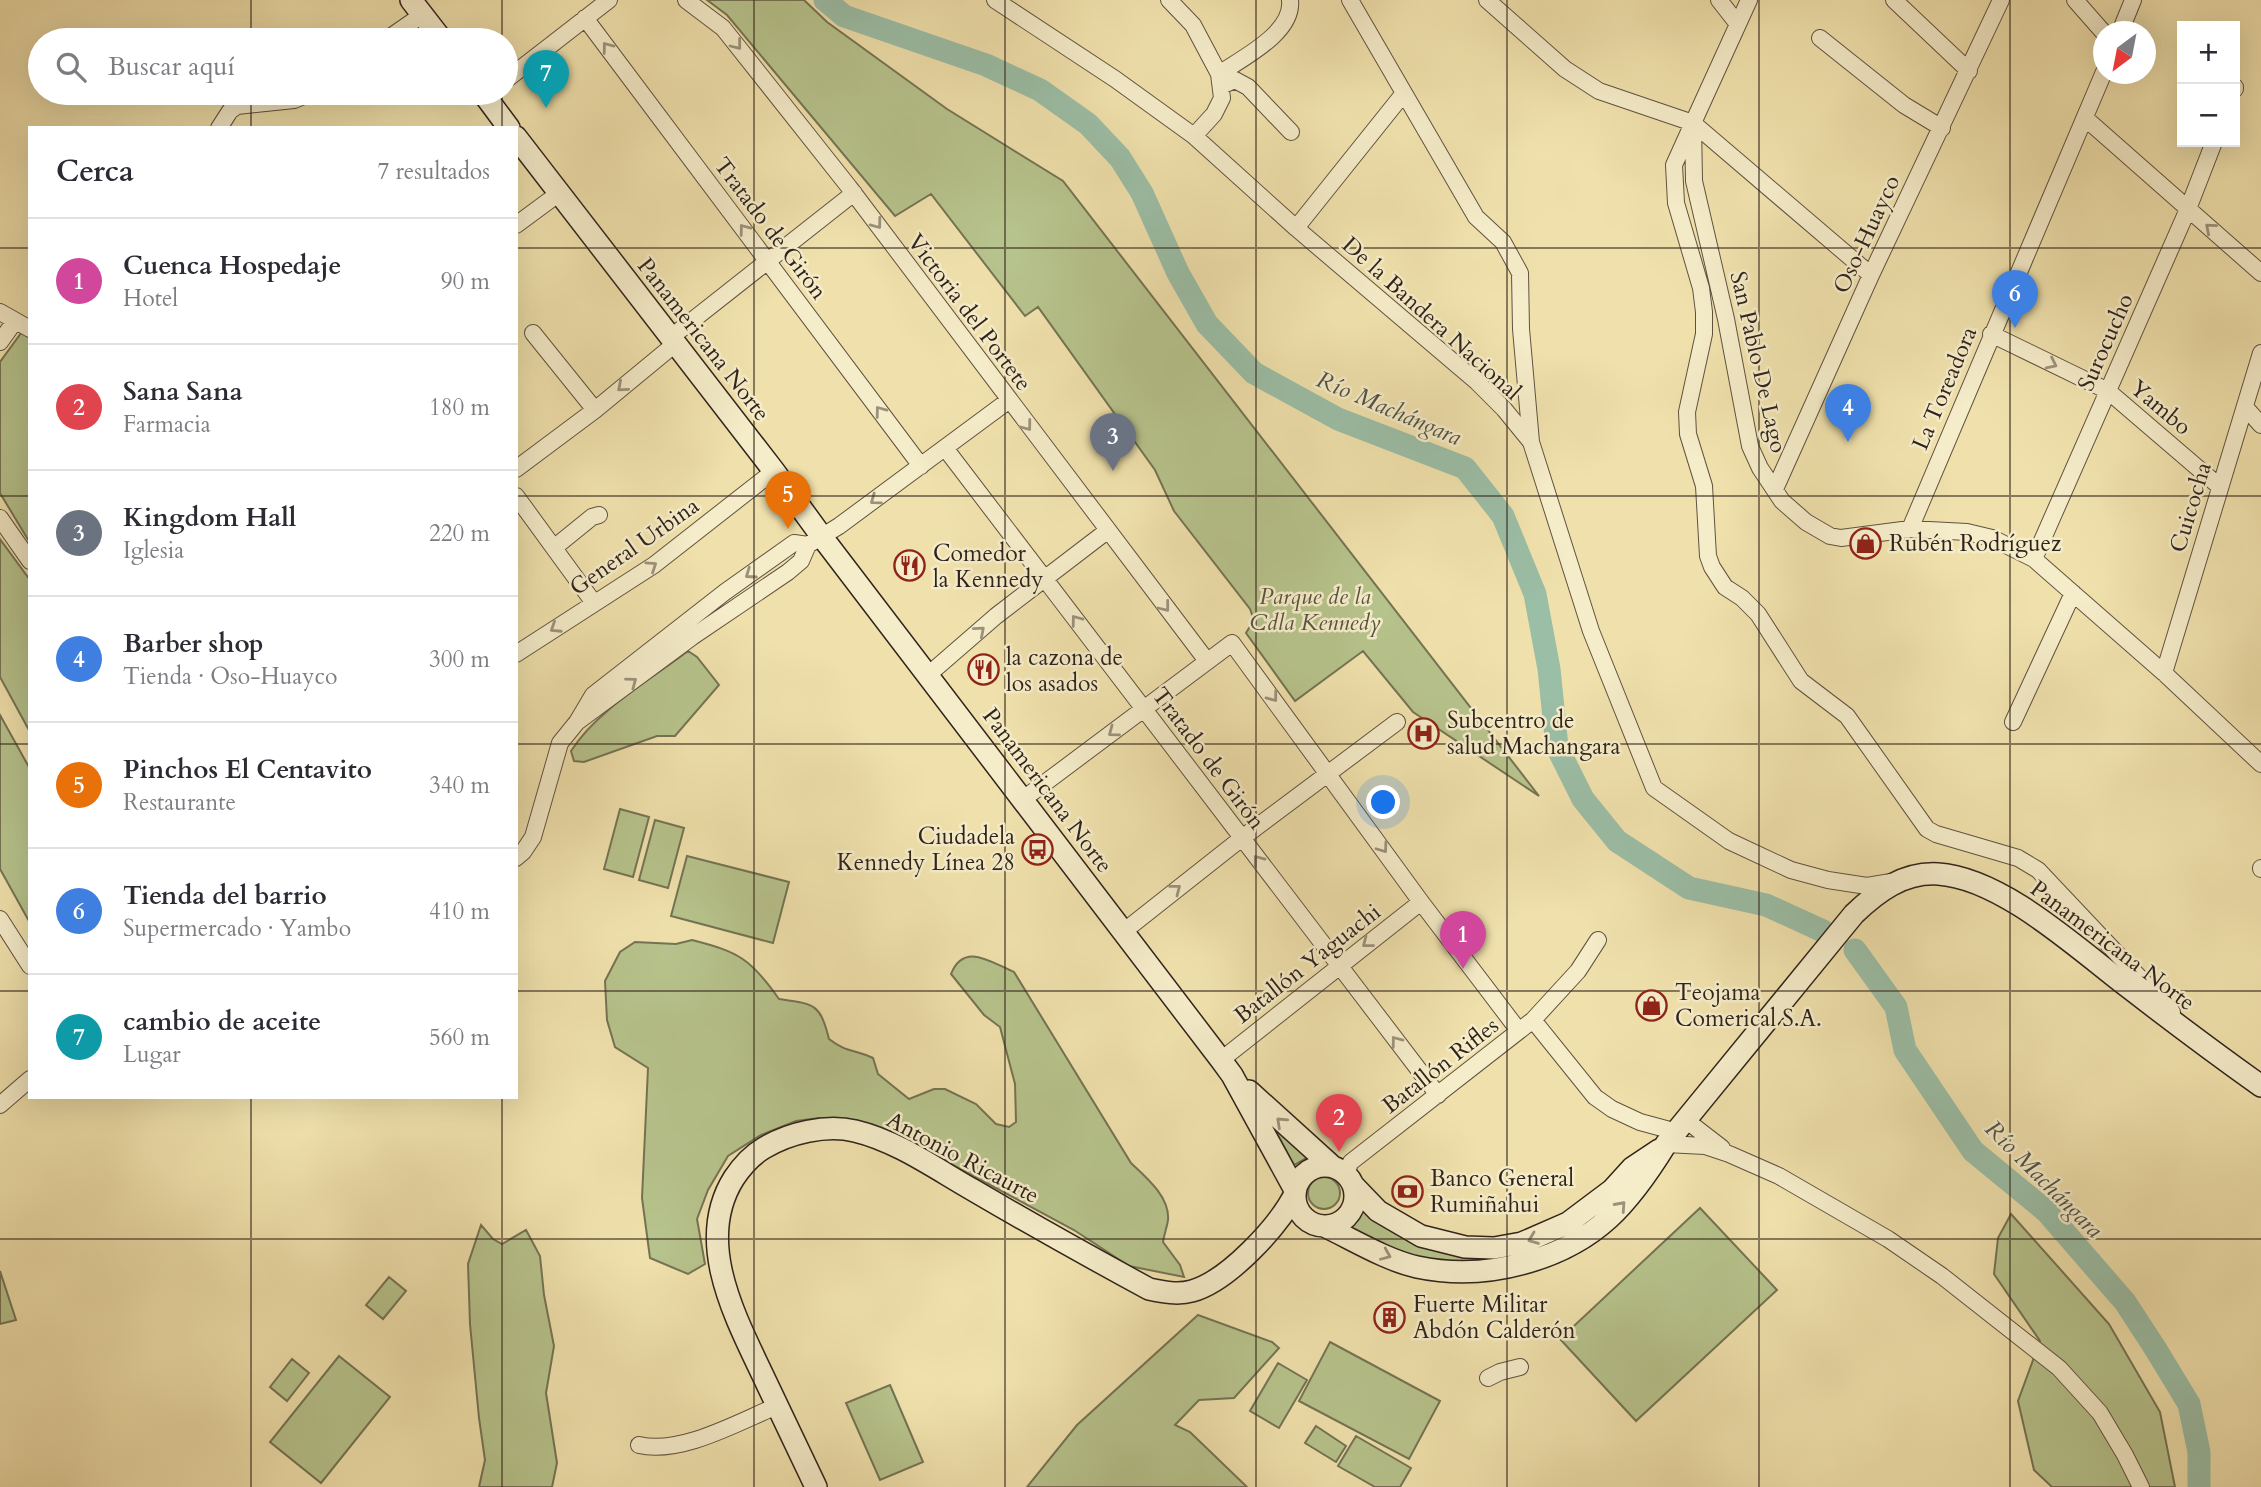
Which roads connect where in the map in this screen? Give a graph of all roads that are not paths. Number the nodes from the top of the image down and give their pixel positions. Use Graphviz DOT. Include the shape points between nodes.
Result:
graph roads {
  1 [pos="609,0"];
  2 [pos="686,0"];
  3 [pos="995,0"];
  4 [pos="1169,0"];
  5 [pos="1290,0"];
  6 [pos="1350,0"];
  7 [pos="1487,0"];
  8 [pos="1719,0"];
  9 [pos="1749,0"];
  10 [pos="1894,0"];
  11 [pos="2001,0"];
  12 [pos="2075,0"];
  13 [pos="2133,0"];
  14 [pos="416,7"];
  15 [pos="586,18"];
  16 [pos="2093,21"];
  17 [pos="2124,21"];
  18 [pos="1737,23"];
  19 [pos="397,28"];
  20 [pos="433,28"];
  21 [pos="1820,38"];
  22 [pos="518,71"];
  23 [pos="1969,71"];
  24 [pos="1220,80"];
  25 [pos="2099,84"];
  26 [pos="1404,93"];
  27 [pos="246,105"];
  28 [pos="493,105"];
  29 [pos="2085,118"];
  30 [pos="1693,122"];
  31 [pos="220,126"];
  32 [pos="508,126"];
  33 [pos="1942,128"];
  34 [pos="1291,132"];
  35 [pos="1194,136"];
  36 [pos="518,140"];
  37 [pos="2212,147"];
  38 [pos="854,193"];
  39 [pos="558,194"];
  40 [pos="2188,208"];
  41 [pos="518,224"];
  42 [pos="1297,228"];
  43 [pos="768,262"];
  44 [pos="2261,273"];
  45 [pos="1871,275"];
  46 [pos="0,312"];
  47 [pos="15,321"];
  48 [pos="28,328"];
  49 [pos="533,333"];
  50 [pos="1991,334"];
  51 [pos="672,341"];
  52 [pos="0,342"];
  53 [pos="2261,354"];
  54 [pos="2108,391"];
  55 [pos="1008,401"];
  56 [pos="2245,407"];
  57 [pos="595,410"];
  58 [pos="2261,425"];
  59 [pos="1531,442"];
  60 [pos="945,448"];
  61 [pos="518,465"];
  62 [pos="921,466"];
  63 [pos="774,471"];
  64 [pos="2220,486"];
  65 [pos="1775,489"];
  66 [pos="518,499"];
  67 [pos="599,515"];
  68 [pos="0,518"];
  69 [pos="1910,529"];
  70 [pos="1107,531"];
  71 [pos="815,541"];
  72 [pos="555,547"];
  73 [pos="28,558"];
  74 [pos="2034,559"];
  75 [pos="1045,579"];
  76 [pos="2073,593"];
  77 [pos="594,603"];
  78 [pos="518,653"];
  79 [pos="1207,661"];
  80 [pos="2164,673"];
  81 [pos="928,675"];
  82 [pos="1144,709"];
  83 [pos="1397,722"];
  84 [pos="2013,722"];
  85 [pos="2261,764"];
  86 [pos="1329,773"];
  87 [pos="1022,800"];
  88 [pos="1242,838"];
  89 [pos="518,856"];
  90 [pos="1896,881"];
  91 [pos="1421,902"];
  92 [pos="0,919"];
  93 [pos="1123,932"];
  94 [pos="1598,940"];
  95 [pos="28,963"];
  96 [pos="1339,965"];
  97 [pos="1533,1020"];
  98 [pos="1519,1031"];
  99 [pos="2202,1044"];
  100 [pos="1226,1068"];
  101 [pos="28,1081"];
  102 [pos="2261,1086"];
  103 [pos="1438,1095"];
  104 [pos="0,1105"];
  105 [pos="1677,1132"];
  106 [pos="1729,1154"];
  107 [pos="1344,1175"];
  108 [pos="1295,1192"];
  109 [pos="1320,1225"];
  110 [pos="1270,1232"];
  111 [pos="1520,1367"];
  112 [pos="1488,1378"];
  113 [pos="777,1405"];
  114 [pos="639,1446"];
  115 [pos="816,1487"];
  116 [pos="2141,1487"];
  1 -- 15 [label="street"];
  2 -- 38 [label="street, Victoria del Portete, one-way" via="723,28"];
  3 -- 35 [label="street, De la Bandera Nacional"];
  4 -- 24 [label="street" via="1193,24"];
  5 -- 24 [label="street" via="1285,23"];
  6 -- 26 [label="street"];
  7 -- 30 [label="street" via="1565,69 1599,91"];
  8 -- 18 [label="street"];
  9 -- 18 [label="street, San Pablo De Lago"];
  10 -- 23 [label="street"];
  11 -- 23 [label="street, Oso-Huayco"];
  12 -- 16 [label="street"];
  13 -- 17 [label="street"];
  14 -- 19 [label="street"];
  14 -- 20 [label="main road"];
  15 -- 22 [label="street"];
  43 -- 15 [label="street, Tratado de Girón, one-way"];
  18 -- 30 [label="street, San Pablo De Lago"];
  21 -- 33 [label="street"];
  23 -- 33 [label="street, Oso-Huayco"];
  24 -- 34 [label="street" via="1235,80 1248,87"];
  24 -- 35 [label="street" via="1222,98"];
  25 -- 29 [label="street, La Toreadora"];
  26 -- 42 [label="street"];
  26 -- 59 [label="street" via="1476,217 1503,242 1520,272"];
  27 -- 31 [label="street" via="230,111"];
  28 -- 32 [label="main road"];
  29 -- 40 [label="street"];
  29 -- 50 [label="street, La Toreadora"];
  30 -- 45 [label="street"];
  30 -- 65 [label="street, San Pablo De Lago" via="1694,181 1750,446"];
  30 -- 99 [label="street" via="1674,165 1676,203 1704,312 1688,434 1704,486 1706,545 1712,567 1726,587 1758,614 1801,681 1847,716 1927,829 2018,858 2038,870"];
  33 -- 45 [label="street, Oso-Huayco"];
  35 -- 42 [label="street, De la Bandera Nacional"];
  36 -- 39 [label="main road, Panamericana Norte"];
  37 -- 40 [label="street, Surocucho"];
  38 -- 43 [label="street"];
  38 -- 55 [label="street, Victoria del Portete, one-way"];
  39 -- 41 [label="street"];
  39 -- 51 [label="main road, Panamericana Norte"];
  44 -- 40 [label="street, one-way"];
  40 -- 54 [label="street, Surocucho"];
  42 -- 59 [label="street, De la Bandera Nacional" via="1477,382"];
  43 -- 51 [label="street"];
  62 -- 43 [label="street, Tratado de Girón, one-way"];
  45 -- 65 [label="street, Oso-Huayco"];
  46 -- 47 [label="street"];
  47 -- 48 [label="street"];
  47 -- 52 [label="street"];
  49 -- 57 [label="street"];
  50 -- 54 [label="street, Yambo, one-way"];
  50 -- 69 [label="street, La Toreadora"];
  51 -- 57 [label="street, one-way"];
  51 -- 63 [label="main road, Panamericana Norte"];
  53 -- 56 [label="street, Cuicocha"];
  54 -- 64 [label="street, Yambo"];
  54 -- 74 [label="street, Surocucho"];
  55 -- 60 [label="street"];
  55 -- 70 [label="street, Victoria del Portete, one-way"];
  56 -- 58 [label="street"];
  56 -- 64 [label="street, Cuicocha"];
  57 -- 61 [label="street"];
  59 -- 90 [label="street, De la Bandera Nacional" via="1591,631 1654,788 1729,841 1791,870 1867,886"];
  60 -- 62 [label="street"];
  60 -- 75 [label="street, Tratado de Girón"];
  62 -- 71 [label="street, one-way"];
  63 -- 71 [label="main road, Panamericana Norte"];
  77 -- 63 [label="street, General Urbina, one-way" via="654,565"];
  64 -- 80 [label="street, Cuicocha"];
  65 -- 69 [label="street, San Pablo De Lago" via="1805,522 1830,536"];
  66 -- 72 [label="street"];
  67 -- 72 [label="street"];
  68 -- 73 [label="street"];
  69 -- 74 [label="street, San Pablo De Lago" via="1992,538"];
  70 -- 75 [label="street"];
  70 -- 79 [label="street, Victoria del Portete, one-way"];
  71 -- 81 [label="main road, Panamericana Norte"];
  71 -- 89 [label="street" via="788,572 577,722 560,743 533,837"];
  72 -- 77 [label="street"];
  74 -- 76 [label="street, San Pablo De Lago"];
  81 -- 75 [label="street, one-way"];
  82 -- 75 [label="street, Tratado de Girón, one-way"];
  76 -- 80 [label="street, San Pablo De Lago"];
  76 -- 84 [label="street"];
  77 -- 78 [label="street, General Urbina, one-way"];
  79 -- 82 [label="street"];
  79 -- 86 [label="street, one-way" via="1232,643"];
  80 -- 85 [label="street, San Pablo De Lago"];
  81 -- 87 [label="main road, Panamericana Norte"];
  82 -- 87 [label="street, one-way"];
  82 -- 88 [label="street, Tratado de Girón"];
  83 -- 86 [label="street"];
  86 -- 88 [label="street"];
  86 -- 91 [label="street, one-way"];
  87 -- 93 [label="main road, Panamericana Norte"];
  93 -- 88 [label="street, one-way"];
  96 -- 88 [label="street, Tratado de Girón, one-way"];
  90 -- 99 [label="main road, Panamericana Norte" via="1936,874 1973,881 2028,911"];
  90 -- 105 [label="main road, Panamericana Norte" via="1854,914"];
  91 -- 96 [label="street, Batallón Yaguachi, one-way"];
  91 -- 98 [label="street"];
  92 -- 95 [label="street"];
  93 -- 100 [label="main road, Panamericana Norte"];
  94 -- 97 [label="street, Batallón Rifles"];
  96 -- 100 [label="street, Batallón Yaguachi"];
  103 -- 96 [label="street, Tratado de Girón, one-way"];
  97 -- 98 [label="street, Batallón Rifles"];
  97 -- 105 [label="street" via="1595,1097 1640,1122"];
  98 -- 103 [label="street, Batallón Rifles"];
  99 -- 102 [label="main road, Panamericana Norte"];
  107 -- 100 [label="main road, Panamericana Norte, one-way"];
  100 -- 108 [label="main road, Panamericana Norte"];
  101 -- 104 [label="street"];
  103 -- 107 [label="street, Batallón Rifles" via="1351,1162"];
  105 -- 106 [label="street"];
  105 -- 106 [label="street"];
  105 -- 107 [label="main road, Panamericana Norte, one-way" via="1569,1223 1522,1243 1494,1248 1465,1247 1421,1236 1378,1211"];
  109 -- 105 [label="main road, Panamericana Norte, one-way" via="1415,1266 1450,1272 1498,1271 1559,1252 1586,1238 1644,1180"];
  106 -- 116 [label="street" via="1779,1176 1888,1240 1942,1276 2059,1368 2100,1413"];
  107 -- 108 [label="main road" via="1316,1167 1301,1177"];
  107 -- 109 [label="main road" via="1354,1204 1350,1213 1334,1225"];
  108 -- 109 [label="main road, Panamericana Norte" via="1299,1211"];
  108 -- 110 [label="main road, Antonio Ricaurte"];
  109 -- 110 [label="main road, Antonio Ricaurte" via="1288,1225"];
  110 -- 113 [label="main road, Antonio Ricaurte" via="1206,1287 1169,1293 1149,1289 875,1138 831,1129 775,1141 740,1169 719,1208 716,1229 717,1252 735,1315"];
  111 -- 112 [label="street"];
  113 -- 114 [label="street" via="684,1445"];
  113 -- 115 [label="main road, Antonio Ricaurte"];
}
